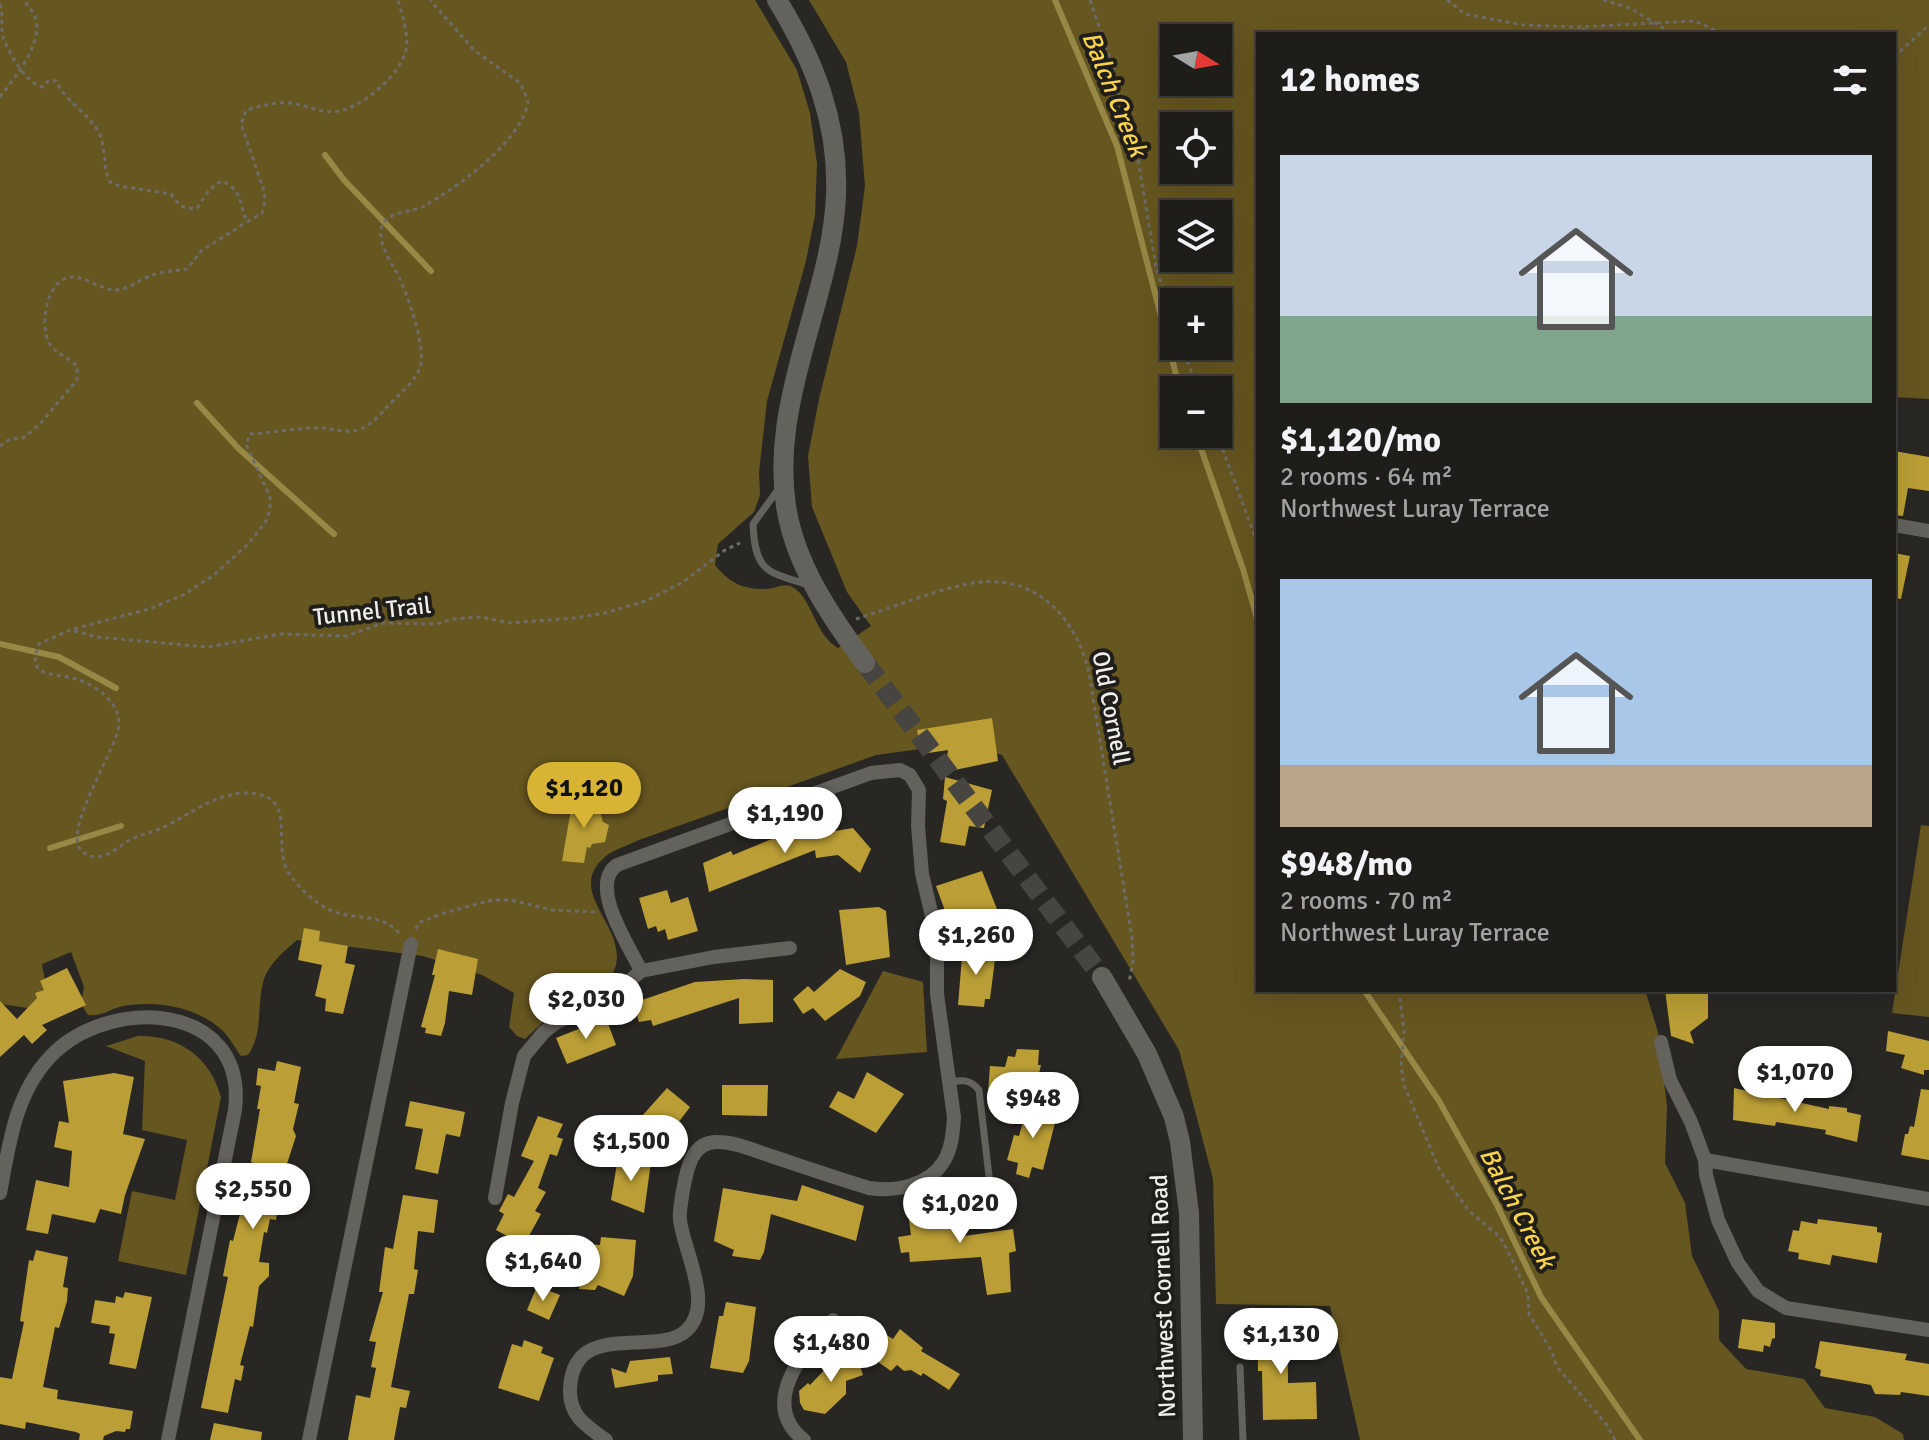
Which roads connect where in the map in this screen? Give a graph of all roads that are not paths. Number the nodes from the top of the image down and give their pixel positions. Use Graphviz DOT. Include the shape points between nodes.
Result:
graph roads {
  1 [pos="777,0"];
  2 [pos="783,482"];
  3 [pos="1896,525"];
  4 [pos="1929,531"];
  5 [pos="815,587"];
  6 [pos="865,663"];
  7 [pos="411,944"];
  8 [pos="790,948"];
  9 [pos="641,971"];
  10 [pos="1102,977"];
  11 [pos="1661,1042"];
  12 [pos="949,1082"];
  13 [pos="1705,1160"];
  14 [pos="2,1172"];
  15 [pos="0,1193"];
  16 [pos="495,1198"];
  17 [pos="1929,1199"];
  18 [pos="992,1202"];
  19 [pos="833,1320"];
  20 [pos="1929,1330"];
  21 [pos="1240,1367"];
  22 [pos="168,1440"];
  23 [pos="309,1440"];
  24 [pos="606,1440"];
  25 [pos="804,1440"];
  26 [pos="1193,1440"];
  27 [pos="1243,1440"];
  1 -- 2 [label="main road" via="822,89 836,195 826,260 788,409"];
  2 -- 5 [label="main road" via="793,533"];
  2 -- 5 [label="lane" via="753,524 760,562 765,569"];
  3 -- 4 [label="street"];
  5 -- 6 [label="main road"];
  7 -- 23 [label="street"];
  8 -- 9 [label="street"];
  9 -- 12 [label="street" via="605,891 607,875 617,865 871,773 900,770 919,790 922,874 937,937 937,994"];
  9 -- 16 [label="street" via="610,998 557,1022 529,1048 512,1103"];
  10 -- 26 [label="main road, Northwest Cornell Road" via="1147,1054 1169,1105 1184,1165"];
  11 -- 13 [label="street" via="1670,1080"];
  12 -- 18 [label="lane" via="973,1082 979,1090"];
  12 -- 24 [label="street" via="954,1117 945,1160 936,1171 900,1189 869,1188 716,1141 692,1156 679,1218 698,1310 680,1335 598,1346 580,1361 570,1386 571,1402 580,1422"];
  13 -- 17 [label="street"];
  13 -- 20 [label="street" via="1718,1220 1758,1291 1786,1308"];
  14 -- 15 [label="street"];
  14 -- 22 [label="street" via="22,1096 50,1056 95,1026 150,1017 175,1019 202,1030 224,1052 238,1088 235,1110"];
  19 -- 25 [label="street" via="815,1339 783,1398 788,1423"];
  21 -- 27 [label="lane"];
}
